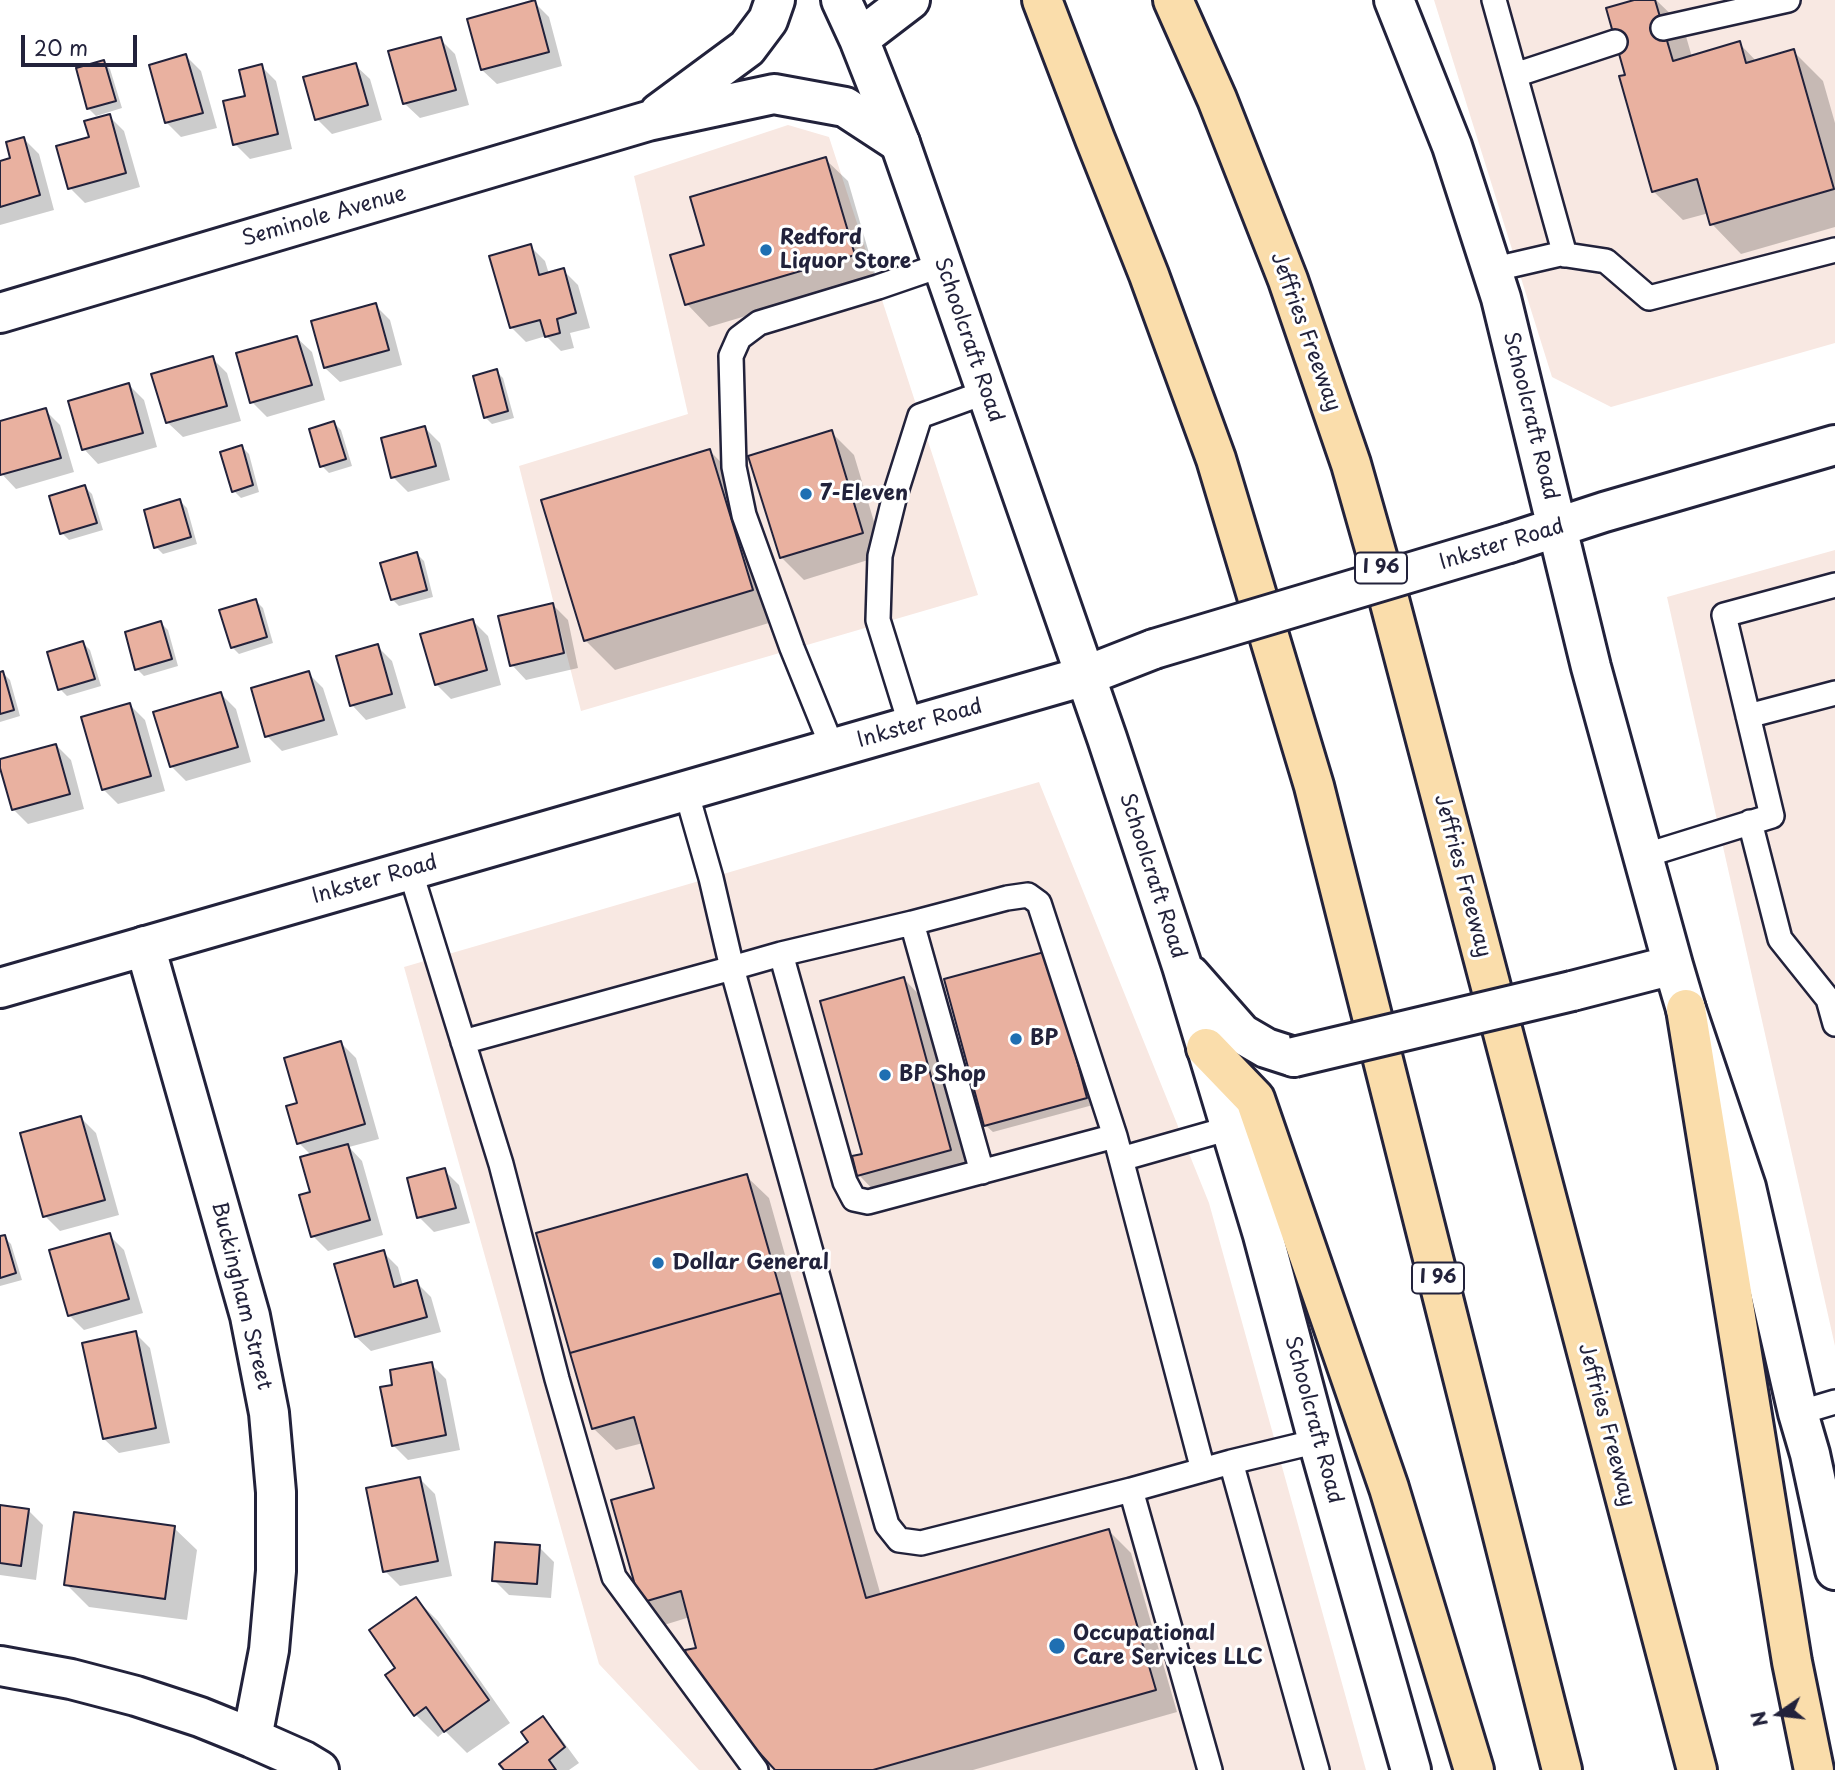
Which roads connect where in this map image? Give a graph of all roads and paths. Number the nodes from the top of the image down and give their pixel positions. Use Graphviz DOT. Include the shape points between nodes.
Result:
graph roads {
  1 [pos="775,0"];
  2 [pos="841,0"];
  3 [pos="910,0"];
  4 [pos="1042,0"];
  5 [pos="1173,0"];
  6 [pos="1394,0"];
  7 [pos="1494,0"];
  8 [pos="1788,0"];
  9 [pos="1663,28"];
  10 [pos="859,39"];
  11 [pos="1615,42"];
  12 [pos="1515,75"];
  13 [pos="648,121"];
  14 [pos="900,143"];
  15 [pos="1835,250"];
  16 [pos="1566,255"];
  17 [pos="942,265"];
  18 [pos="1492,270"];
  19 [pos="0,313"];
  20 [pos="986,391"];
  21 [pos="1835,445"];
  22 [pos="1558,528"];
  23 [pos="1835,585"];
  24 [pos="1085,676"];
  25 [pos="1835,693"];
  26 [pos="1748,716"];
  27 [pos="911,726"];
  28 [pos="833,749"];
  29 [pos="685,791"];
  30 [pos="1751,822"];
  31 [pos="1643,856"];
  32 [pos="410,870"];
  33 [pos="912,923"];
  34 [pos="145,946"];
  35 [pos="781,954"];
  36 [pos="1673,965"];
  37 [pos="1182,966"];
  38 [pos="732,968"];
  39 [pos="0,988"];
  40 [pos="1686,1009"];
  41 [pos="1835,1024"];
  42 [pos="463,1042"];
  43 [pos="1206,1048"];
  44 [pos="1230,1128"];
  45 [pos="1115,1136"];
  46 [pos="1121,1159"];
  47 [pos="982,1172"];
  48 [pos="1835,1402"];
  49 [pos="1798,1413"];
  50 [pos="1318,1441"];
  51 [pos="1231,1462"];
  52 [pos="1203,1470"];
  53 [pos="1131,1490"];
  54 [pos="1835,1570"];
  55 [pos="0,1666"];
  56 [pos="252,1738"];
  57 [pos="319,1770"];
  58 [pos="756,1770"];
  59 [pos="1210,1770"];
  60 [pos="1317,1770"];
  61 [pos="1411,1770"];
  62 [pos="1474,1770"];
  63 [pos="1562,1770"];
  64 [pos="1697,1770"];
  65 [pos="1815,1770"];
  1 -- 13 [label="main road" via="768,20 747,48"];
  2 -- 10 [label="main road, Schoolcraft Road"];
  3 -- 10 [label="main road"];
  4 -- 63 [label="highway, I 96" via="1216,459 1314,786"];
  5 -- 64 [label="highway, Jeffries Freeway / I 96" via="1288,280 1351,464"];
  6 -- 18 [label="main road, Schoolcraft Road" via="1452,146"];
  7 -- 12 [label="lane"];
  8 -- 9 [label="lane"];
  10 -- 14 [label="main road, Schoolcraft Road"];
  11 -- 12 [label="lane"];
  12 -- 16 [label="lane"];
  13 -- 14 [label="main road, Seminole Avenue" via="774,94 845,107"];
  13 -- 19 [label="main road, Seminole Avenue"];
  14 -- 17 [label="main road, Schoolcraft Road"];
  15 -- 16 [label="lane" via="1649,298 1606,261"];
  16 -- 18 [label="lane"];
  17 -- 20 [label="main road, Schoolcraft Road"];
  17 -- 28 [label="lane" via="760,323 739,338 731,356 734,467 744,515"];
  18 -- 22 [label="main road, Schoolcraft Road"];
  20 -- 24 [label="main road, Schoolcraft Road"];
  20 -- 27 [label="lane" via="920,416 880,556 878,620"];
  21 -- 22 [label="main road, Inkster Road"];
  22 -- 24 [label="main road, Inkster Road, bridge" via="1154,649"];
  22 -- 31 [label="main road, Schoolcraft Road"];
  23 -- 26 [label="lane" via="1724,615"];
  24 -- 27 [label="main road, Inkster Road"];
  24 -- 37 [label="main road, Schoolcraft Road"];
  25 -- 26 [label="lane"];
  26 -- 30 [label="lane" via="1772,816"];
  27 -- 28 [label="main road, Inkster Road"];
  28 -- 29 [label="main road, Inkster Road"];
  29 -- 32 [label="main road, Inkster Road"];
  29 -- 38 [label="lane"];
  30 -- 31 [label="lane"];
  30 -- 41 [label="lane" via="1780,939 1828,999"];
  31 -- 36 [label="main road, Schoolcraft Road"];
  32 -- 34 [label="main road, Inkster Road"];
  32 -- 42 [label="lane"];
  33 -- 35 [label="lane"];
  33 -- 45 [label="lane" via="1007,898 1028,895 1039,904"];
  33 -- 47 [label="lane"];
  34 -- 39 [label="main road, Inkster Road"];
  34 -- 56 [label="main road, Buckingham Street" via="250,1316 269,1413 276,1571 269,1650"];
  35 -- 38 [label="lane"];
  35 -- 47 [label="lane" via="845,1182 854,1199 869,1202"];
  36 -- 37 [label="main road, bridge" via="1294,1057 1242,1034"];
  36 -- 40 [label="main road, Schoolcraft Road"];
  37 -- 43 [label="main road, Schoolcraft Road"];
  38 -- 42 [label="lane"];
  38 -- 53 [label="lane" via="887,1525 899,1540 921,1543"];
  40 -- 49 [label="main road, Schoolcraft Road" via="1746,1186"];
  40 -- 65 [label="highway" via="1792,1662"];
  42 -- 58 [label="lane" via="614,1577"];
  43 -- 44 [label="main road, Schoolcraft Road"];
  43 -- 62 [label="highway" via="1255,1099 1389,1488"];
  44 -- 46 [label="lane"];
  44 -- 50 [label="main road, Schoolcraft Road"];
  45 -- 46 [label="lane"];
  45 -- 47 [label="lane"];
  46 -- 52 [label="lane"];
  48 -- 49 [label="lane"];
  49 -- 54 [label="main road, Schoolcraft Road"];
  50 -- 51 [label="lane"];
  50 -- 61 [label="main road, Schoolcraft Road"];
  51 -- 52 [label="lane"];
  51 -- 60 [label="lane"];
  52 -- 53 [label="lane"];
  53 -- 59 [label="lane"];
  55 -- 56 [label="main road" via="136,1696"];
  56 -- 57 [label="main road"];
}
